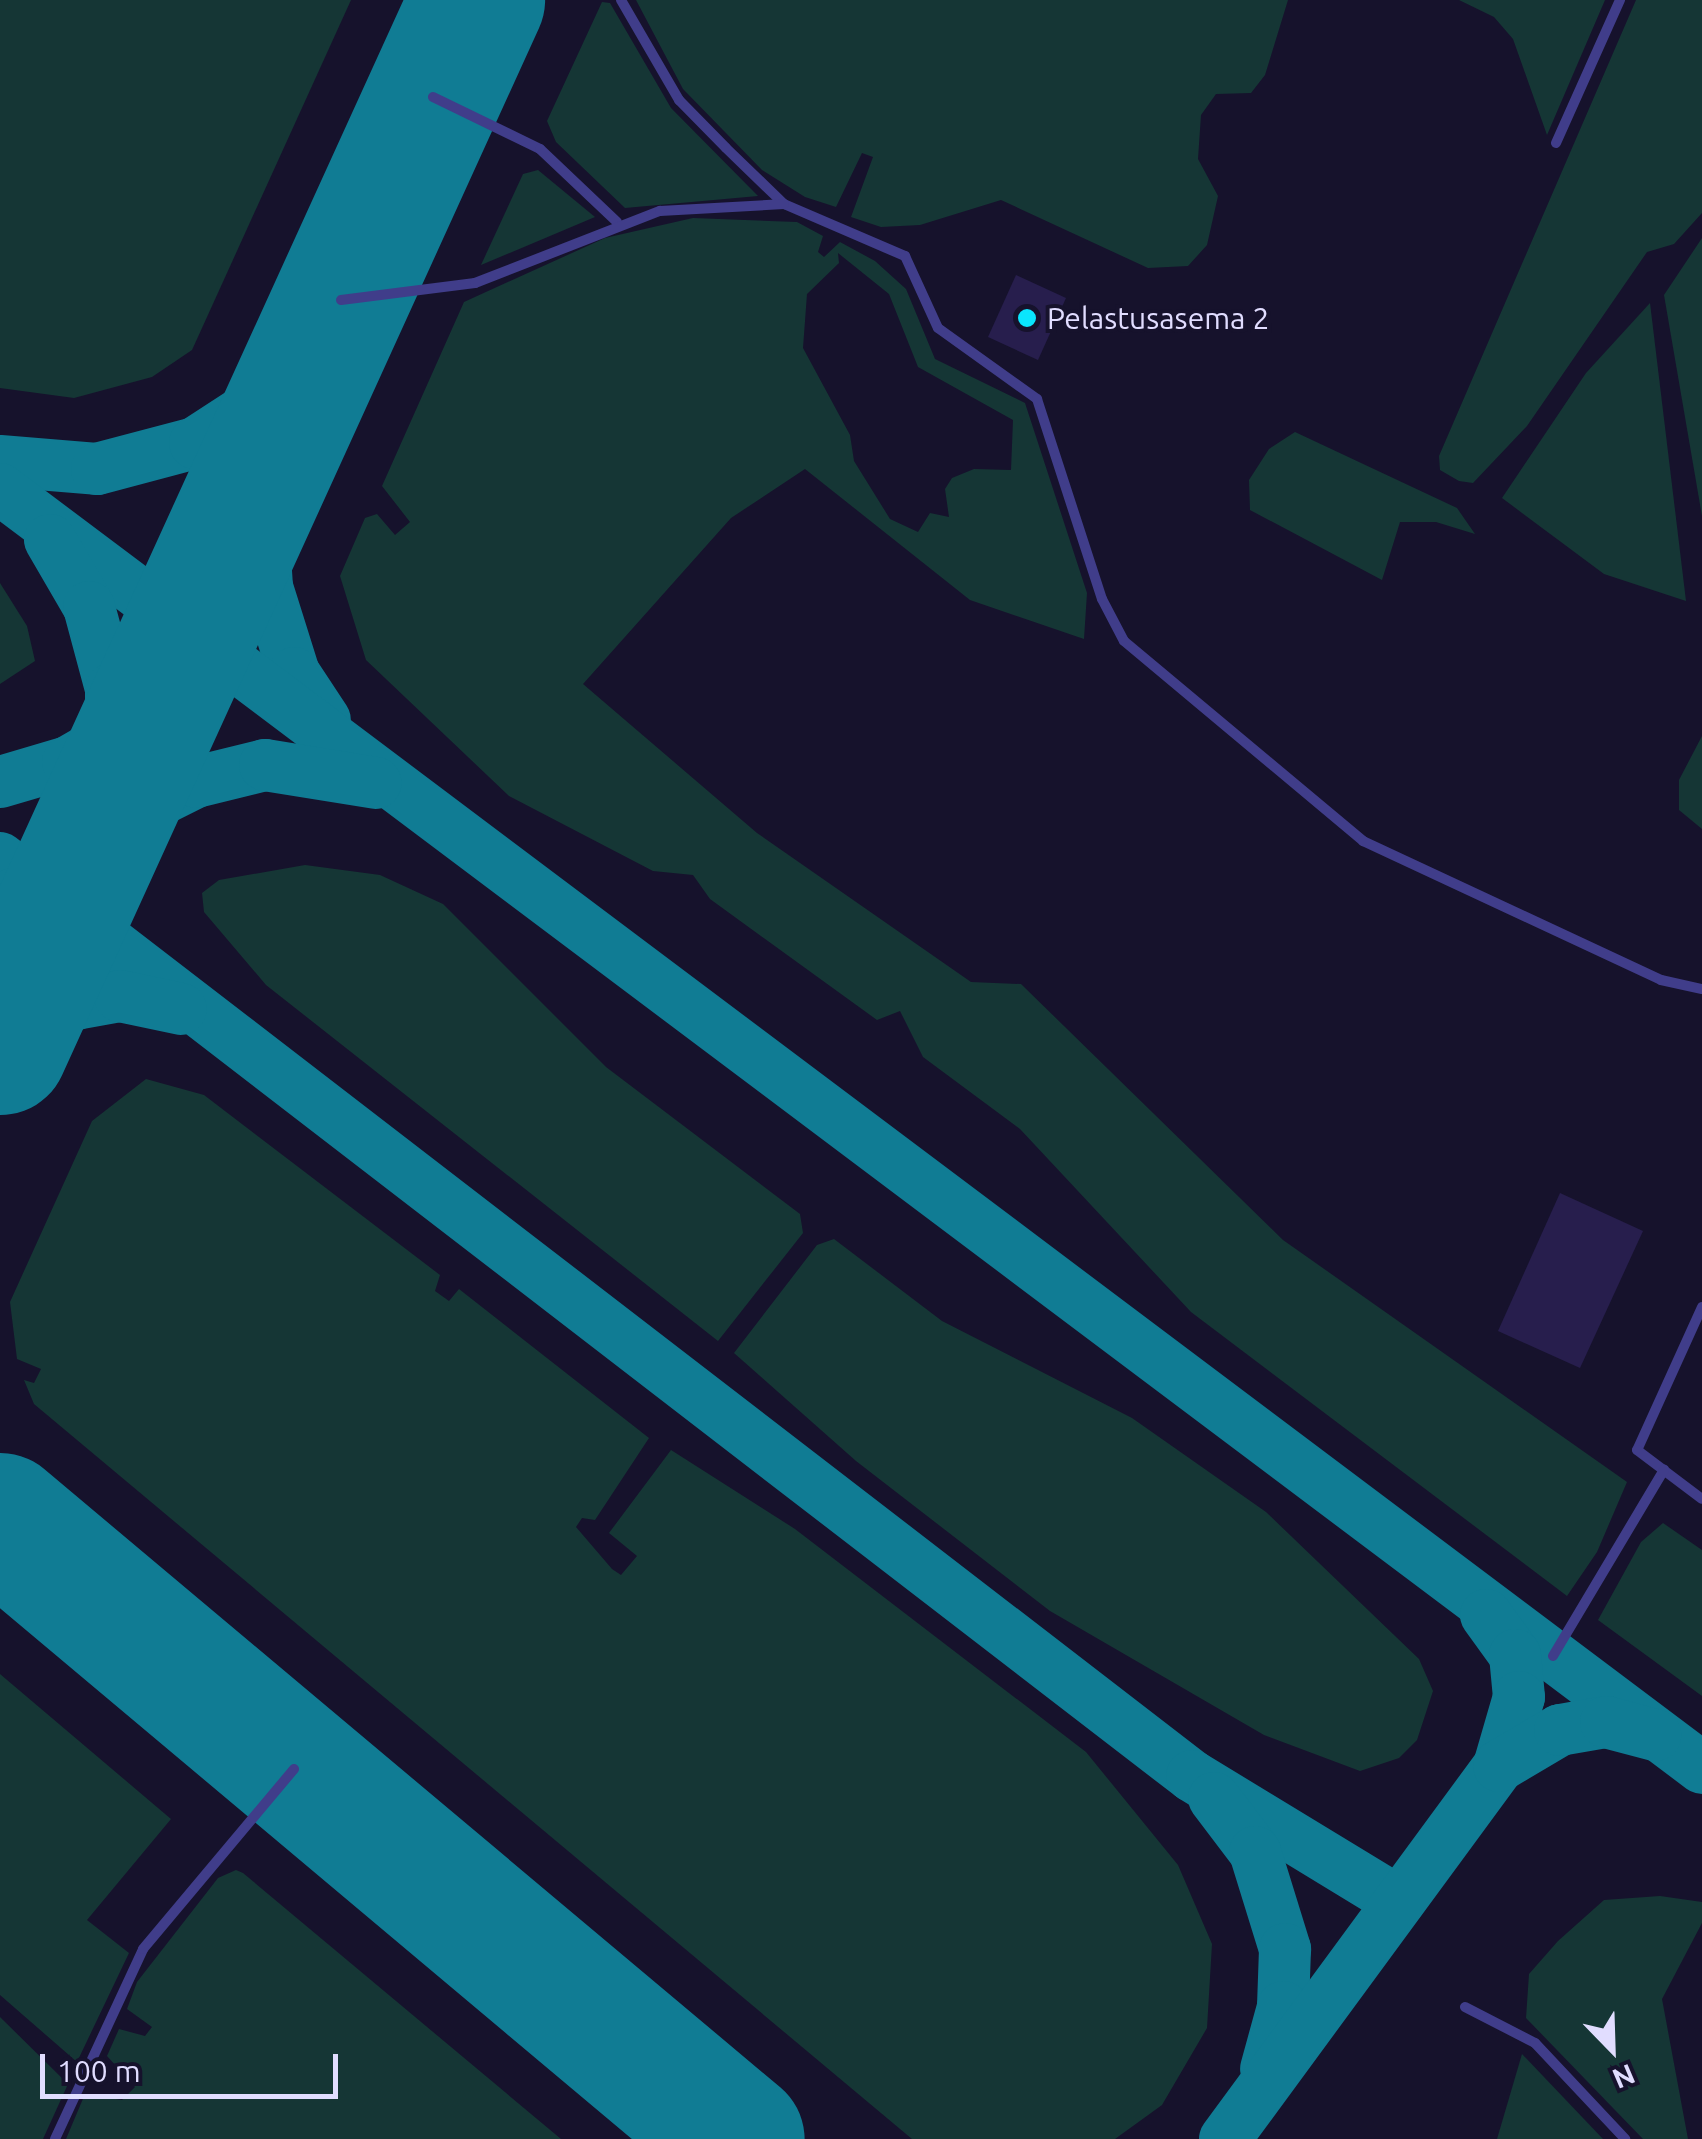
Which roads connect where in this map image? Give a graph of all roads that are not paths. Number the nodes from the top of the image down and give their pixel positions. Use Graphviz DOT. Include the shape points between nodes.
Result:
graph roads {
  1 [pos="621,0"];
  2 [pos="1620,0"];
  3 [pos="433,97"];
  4 [pos="1556,142"];
  5 [pos="784,204"];
  6 [pos="617,222"];
  7 [pos="340,300"];
  8 [pos="1702,989"];
  9 [pos="1702,1307"];
  10 [pos="1664,1470"];
  11 [pos="1702,1499"];
  12 [pos="1553,1656"];
  13 [pos="294,1768"];
  14 [pos="1464,2008"];
  15 [pos="55,2139"];
  16 [pos="1625,2139"];
  1 -- 5 [label="lane" via="679,100"];
  2 -- 4 [label="lane"];
  3 -- 6 [label="lane" via="540,149"];
  5 -- 6 [label="lane" via="660,211"];
  5 -- 8 [label="lane" via="905,256 938,328 1026,386 1051,431 1102,598 1124,640 1316,808 1389,854 1661,980"];
  6 -- 7 [label="lane" via="475,282"];
  9 -- 10 [label="lane" via="1637,1450"];
  10 -- 11 [label="lane"];
  10 -- 12 [label="lane"];
  13 -- 15 [label="lane" via="143,1949"];
  14 -- 16 [label="lane" via="1535,2044"];
}
